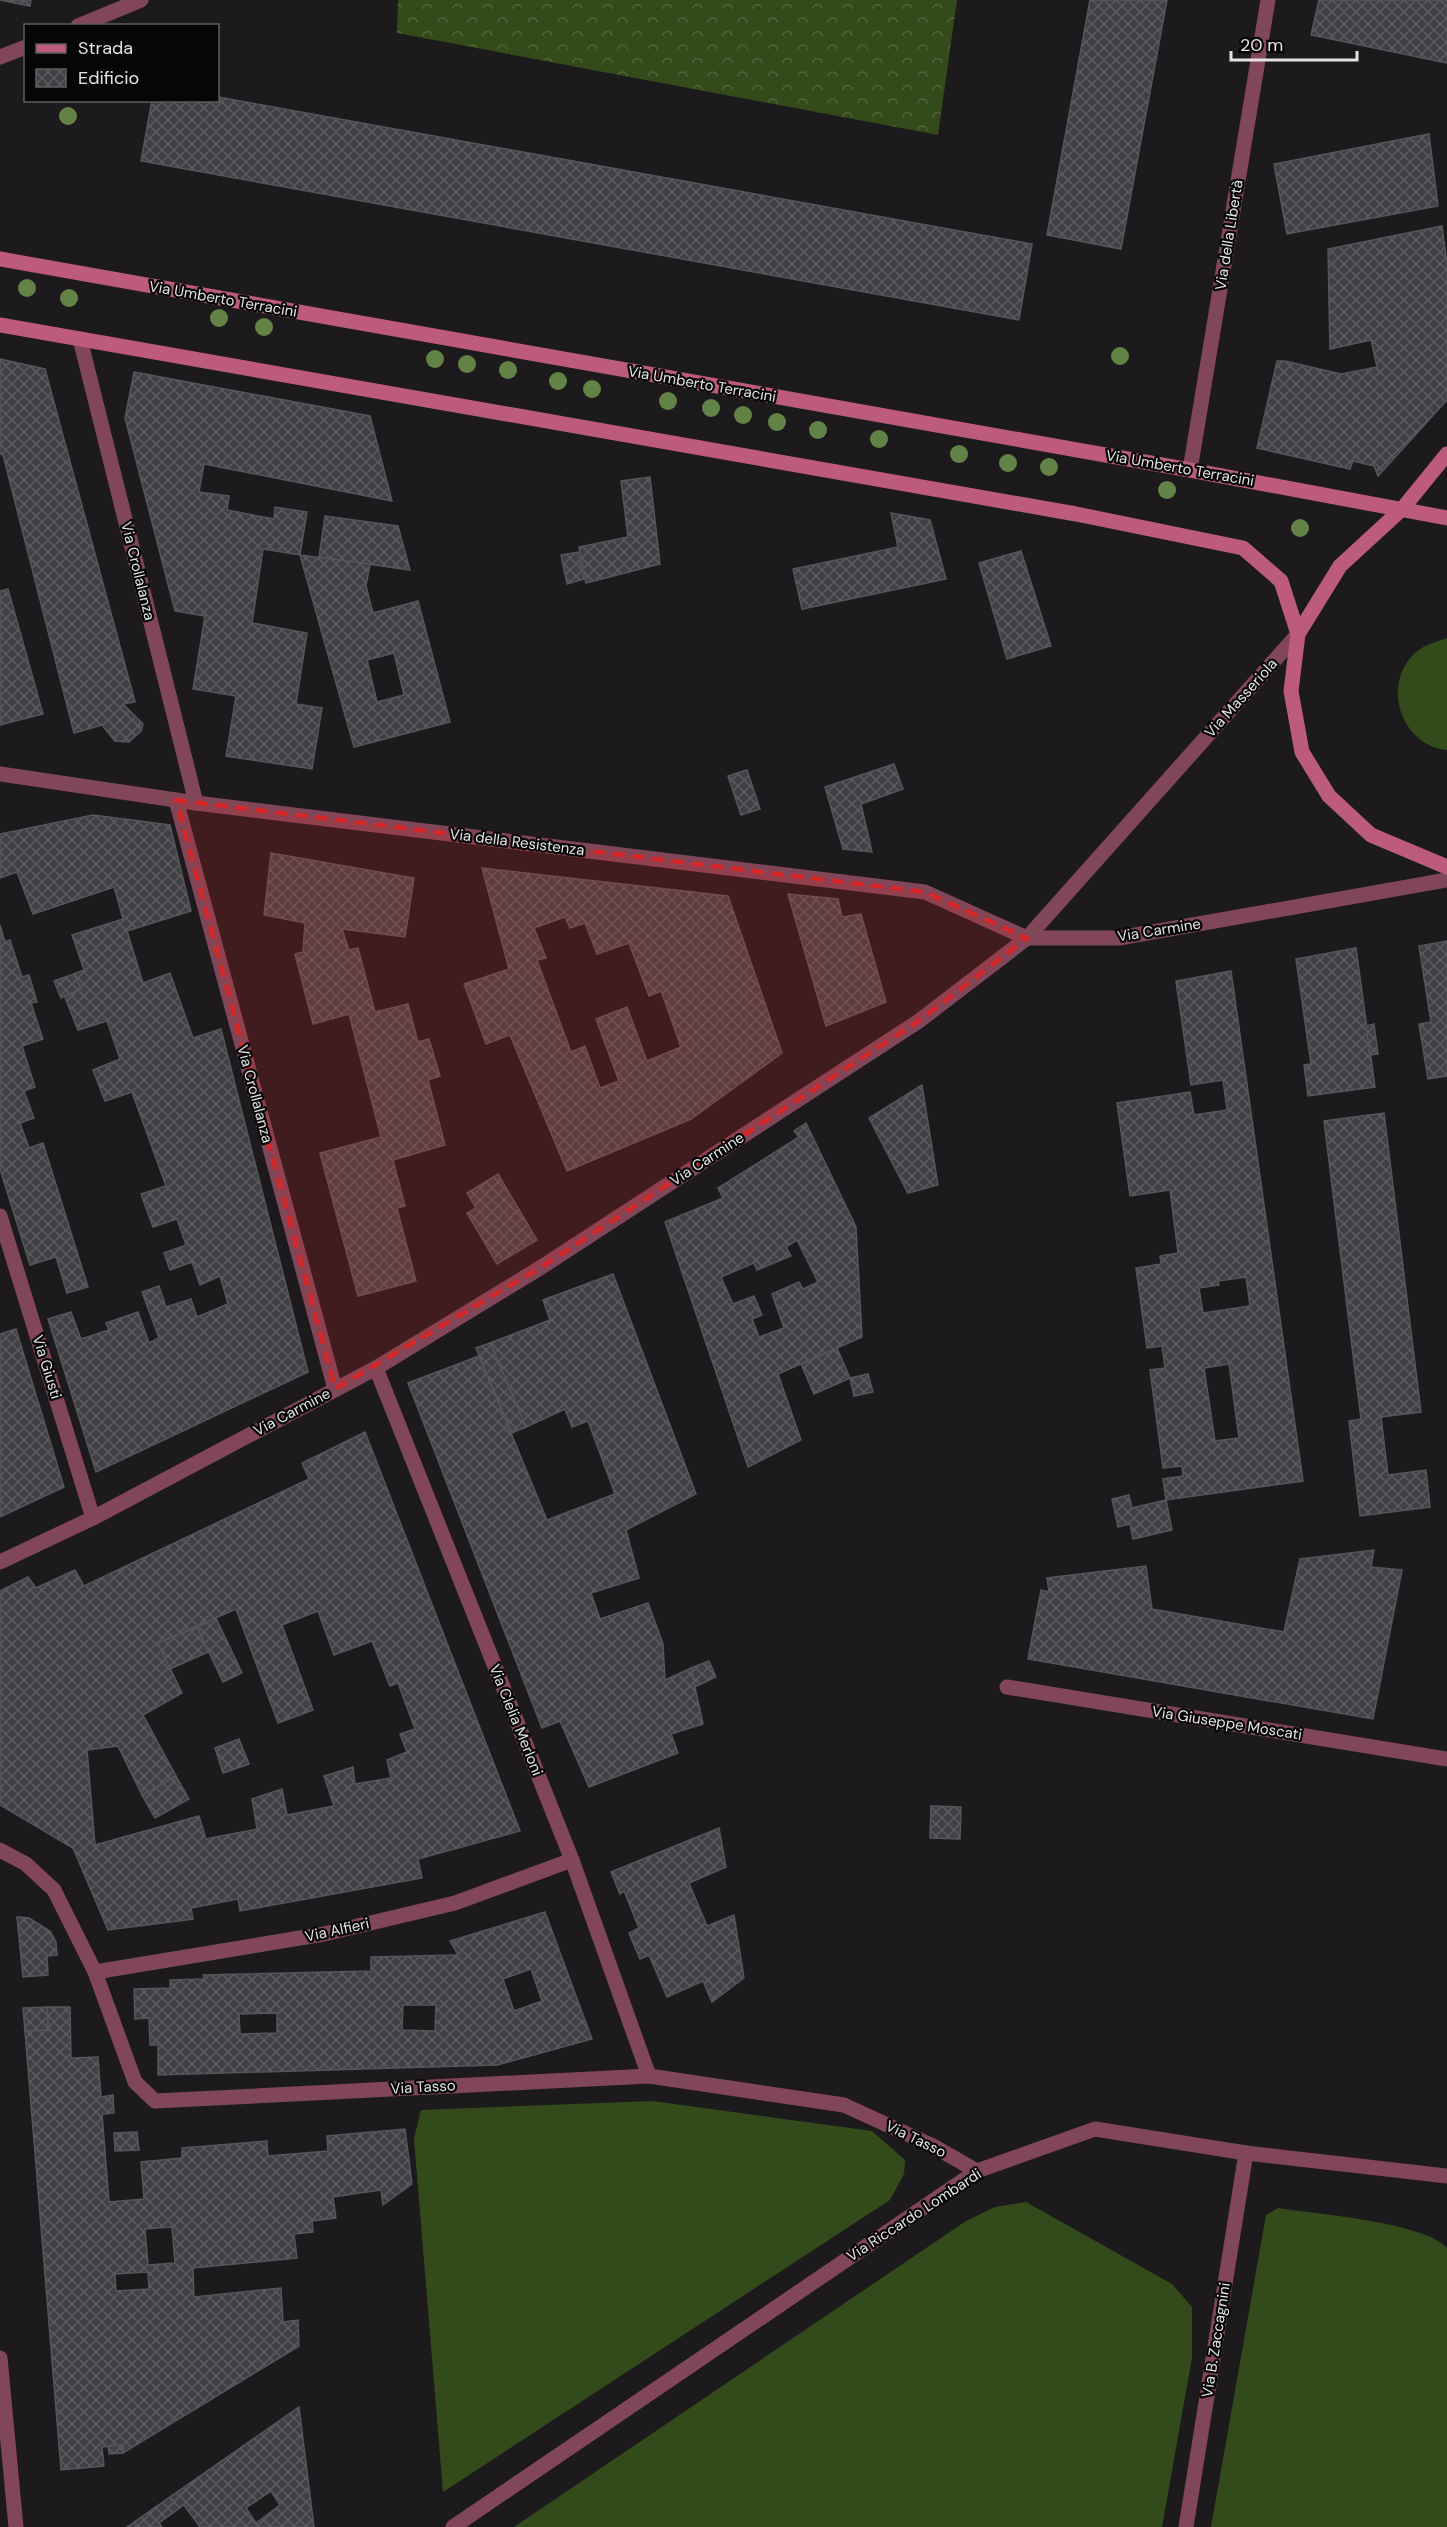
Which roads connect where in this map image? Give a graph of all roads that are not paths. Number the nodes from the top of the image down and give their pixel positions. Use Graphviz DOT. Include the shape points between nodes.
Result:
graph roads {
  1 [pos="141,0"];
  2 [pos="1268,0"];
  3 [pos="83,24"];
  4 [pos="24,48"];
  5 [pos="0,57"];
  6 [pos="0,259"];
  7 [pos="0,325"];
  8 [pos="80,339"];
  9 [pos="1447,454"];
  10 [pos="1190,470"];
  11 [pos="1403,508"];
  12 [pos="1447,518"];
  13 [pos="1298,634"];
  14 [pos="0,774"];
  15 [pos="176,800"];
  16 [pos="196,803"];
  17 [pos="1447,867"];
  18 [pos="1447,880"];
  19 [pos="1026,938"];
  20 [pos="0,1216"];
  21 [pos="376,1368"];
  22 [pos="335,1389"];
  23 [pos="93,1518"];
  24 [pos="0,1562"];
  25 [pos="1007,1687"];
  26 [pos="1447,1759"];
  27 [pos="0,1850"];
  28 [pos="572,1860"];
  29 [pos="95,1972"];
  30 [pos="649,2076"];
  31 [pos="1246,2153"];
  32 [pos="977,2171"];
  33 [pos="1447,2176"];
  34 [pos="0,2358"];
  35 [pos="16,2527"];
  36 [pos="453,2527"];
  37 [pos="1186,2527"];
  1 -- 3 [label="street"];
  2 -- 10 [label="street, Via della Libertà"];
  4 -- 5 [label="street"];
  6 -- 10 [label="street, Via Umberto Terracini"];
  7 -- 8 [label="street"];
  8 -- 13 [label="street" via="1098,518 1244,548 1281,581"];
  8 -- 16 [label="street, Via Crollalanza"];
  9 -- 11 [label="street, Via Masseriola"];
  10 -- 11 [label="street, Via Umberto Terracini"];
  11 -- 12 [label="street, Via Umberto Terracini"];
  11 -- 13 [label="street, Via Masseriola" via="1340,566"];
  13 -- 17 [label="street" via="1291,691 1302,752 1329,796 1371,835"];
  13 -- 19 [label="street, Via Masseriola"];
  14 -- 15 [label="street, Via della Resistenza"];
  15 -- 16 [label="street, Via della Resistenza"];
  15 -- 22 [label="street, Via Crollalanza"];
  16 -- 19 [label="street, Via della Resistenza" via="925,892"];
  18 -- 19 [label="street, Via Carmine" via="1119,938"];
  19 -- 21 [label="street, Via Carmine" via="919,1021 540,1268"];
  20 -- 23 [label="street, Via Giusti"];
  21 -- 22 [label="street, Via Carmine"];
  21 -- 28 [label="street, Via Clelia Merloni"];
  22 -- 23 [label="street, Via Carmine"];
  23 -- 24 [label="street, Via Carmine"];
  25 -- 26 [label="street, Via Giuseppe Moscati"];
  27 -- 29 [label="street, Via Tasso" via="26,1864 54,1890"];
  28 -- 29 [label="street, Via Alfieri" via="444,1906 324,1934"];
  28 -- 30 [label="street, Via Clelia Merloni"];
  29 -- 30 [label="street, Via Tasso" via="135,2082 155,2101"];
  30 -- 32 [label="street, Via Tasso" via="844,2105"];
  31 -- 32 [label="street, Via Riccardo Lombardi" via="1095,2129"];
  31 -- 33 [label="street, Via Riccardo Lombardi"];
  31 -- 37 [label="street, Via B. Zaccagnini"];
  32 -- 36 [label="street, Via Riccardo Lombardi"];
  34 -- 35 [label="street"];
}
